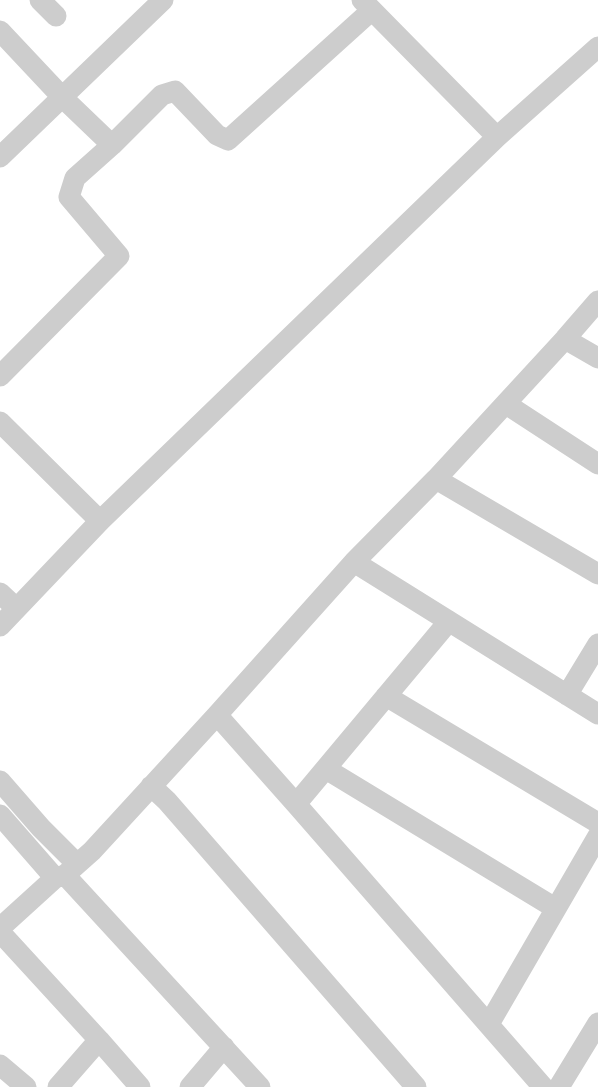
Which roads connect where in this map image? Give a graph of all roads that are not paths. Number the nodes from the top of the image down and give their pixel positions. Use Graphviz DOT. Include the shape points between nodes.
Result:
graph roads {
  1 [pos="40,0"];
  2 [pos="163,0"];
  3 [pos="367,5"];
  4 [pos="56,16"];
  5 [pos="0,31"];
  6 [pos="598,47"];
  7 [pos="63,98"];
  8 [pos="497,137"];
  9 [pos="112,145"];
  10 [pos="0,157"];
  11 [pos="598,301"];
  12 [pos="565,339"];
  13 [pos="598,358"];
  14 [pos="0,376"];
  15 [pos="506,404"];
  16 [pos="0,422"];
  17 [pos="598,464"];
  18 [pos="436,479"];
  19 [pos="100,521"];
  20 [pos="354,562"];
  21 [pos="598,574"];
  22 [pos="0,593"];
  23 [pos="16,608"];
  24 [pos="449,621"];
  25 [pos="0,626"];
  26 [pos="598,644"];
  27 [pos="567,695"];
  28 [pos="386,696"];
  29 [pos="598,714"];
  30 [pos="217,715"];
  31 [pos="326,769"];
  32 [pos="0,781"];
  33 [pos="151,786"];
  34 [pos="296,804"];
  35 [pos="0,815"];
  36 [pos="598,823"];
  37 [pos="598,836"];
  38 [pos="66,872"];
  39 [pos="556,908"];
  40 [pos="0,928"];
  41 [pos="0,932"];
  42 [pos="598,1023"];
  43 [pos="489,1024"];
  44 [pos="100,1040"];
  45 [pos="224,1047"];
  46 [pos="0,1065"];
  47 [pos="26,1087"];
  48 [pos="58,1087"];
  49 [pos="140,1087"];
  50 [pos="190,1087"];
  51 [pos="260,1087"];
  52 [pos="416,1087"];
  53 [pos="543,1087"];
  54 [pos="559,1087"];
  1 -- 4 [label="street"];
  2 -- 7 [label="street"];
  3 -- 8 [label="street"];
  3 -- 9 [label="street" via="228,140 217,134 175,91 162,95"];
  5 -- 7 [label="street"];
  6 -- 8 [label="street"];
  7 -- 9 [label="street"];
  7 -- 10 [label="street"];
  8 -- 19 [label="street"];
  9 -- 14 [label="street" via="75,178 69,197 119,256"];
  11 -- 12 [label="street"];
  12 -- 13 [label="street"];
  12 -- 15 [label="street"];
  15 -- 17 [label="street"];
  15 -- 18 [label="street"];
  16 -- 19 [label="street"];
  18 -- 20 [label="street"];
  18 -- 21 [label="street"];
  19 -- 23 [label="street"];
  20 -- 24 [label="street"];
  20 -- 30 [label="street"];
  22 -- 23 [label="street"];
  23 -- 25 [label="street"];
  24 -- 27 [label="street"];
  24 -- 28 [label="street"];
  26 -- 27 [label="street"];
  27 -- 29 [label="street"];
  28 -- 31 [label="street"];
  28 -- 36 [label="street"];
  30 -- 33 [label="street"];
  30 -- 34 [label="street"];
  31 -- 34 [label="street"];
  31 -- 39 [label="street"];
  32 -- 38 [label="street" via="40,828"];
  33 -- 38 [label="street"];
  33 -- 52 [label="street"];
  34 -- 43 [label="street"];
  35 -- 38 [label="street"];
  37 -- 39 [label="street"];
  38 -- 40 [label="street"];
  38 -- 45 [label="street"];
  39 -- 43 [label="street"];
  41 -- 44 [label="street"];
  42 -- 54 [label="street"];
  43 -- 53 [label="street"];
  44 -- 48 [label="street"];
  44 -- 49 [label="street"];
  45 -- 50 [label="street"];
  45 -- 51 [label="street"];
  46 -- 47 [label="street"];
}
